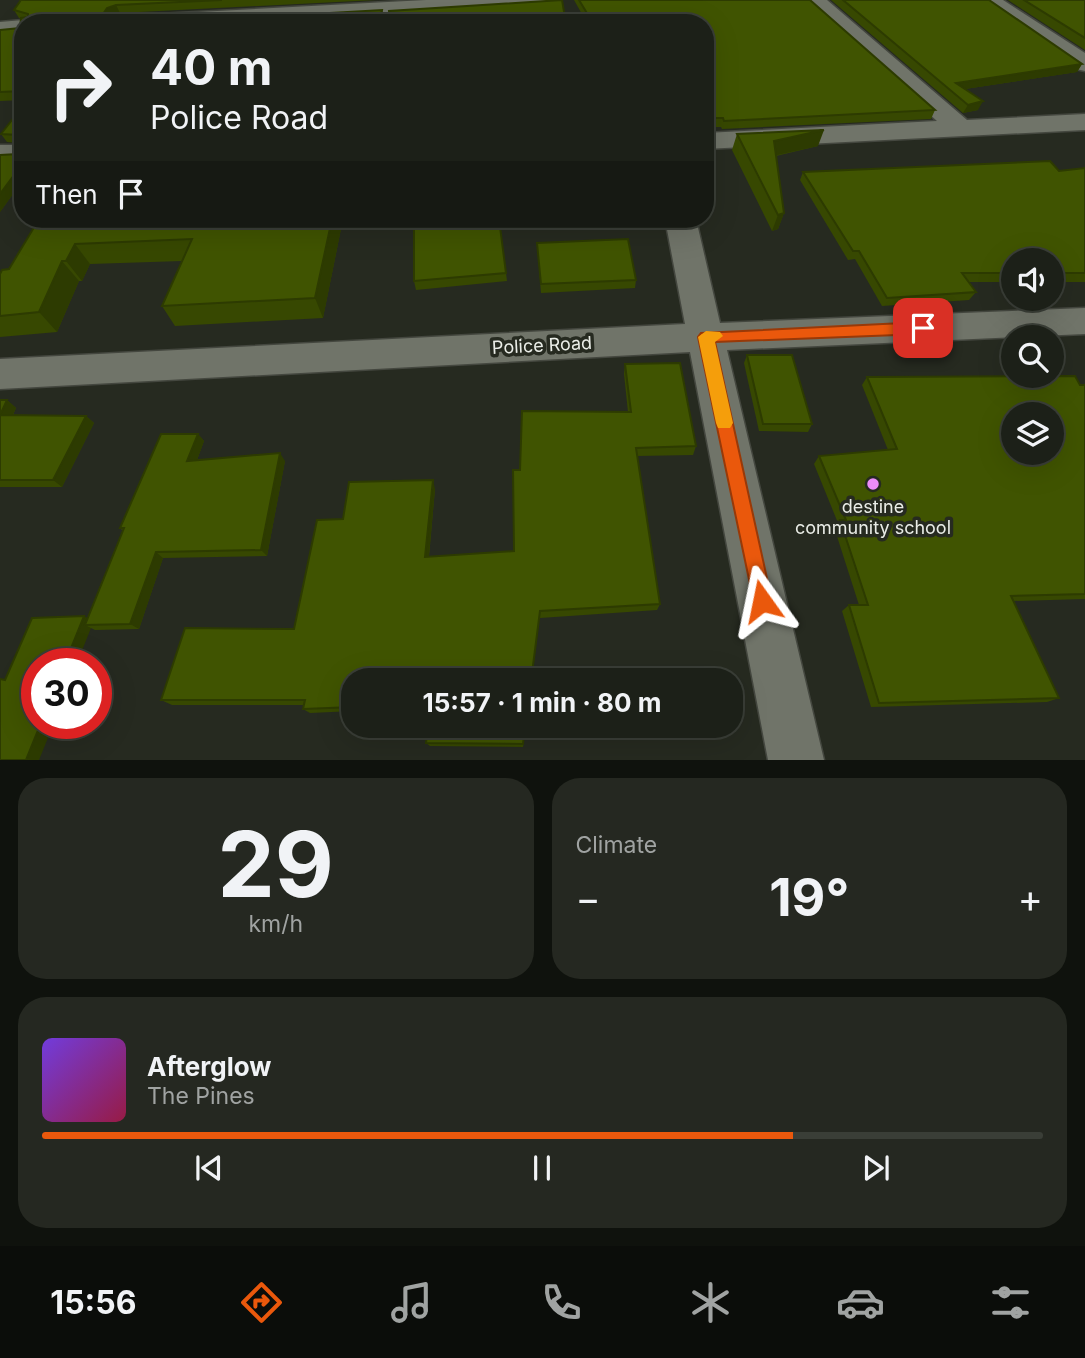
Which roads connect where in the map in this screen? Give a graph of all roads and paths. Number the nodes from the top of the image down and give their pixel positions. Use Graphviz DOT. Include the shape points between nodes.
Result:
graph roads {
  1 [pos="545,0"];
  2 [pos="814,0"];
  3 [pos="989,0"];
  4 [pos="286,14"];
  5 [pos="1085,64"];
  6 [pos="1085,122"];
  7 [pos="959,127"];
  8 [pos="714,141"];
  9 [pos="682,228"];
  10 [pos="1085,321"];
  11 [pos="706,337"];
  12 [pos="0,374"];
  13 [pos="796,760"];
  1 -- 4 [label="street"];
  2 -- 7 [label="street"];
  3 -- 5 [label="street"];
  6 -- 7 [label="street"];
  7 -- 8 [label="street"];
  9 -- 11 [label="street"];
  10 -- 11 [label="street, Police Road"];
  11 -- 12 [label="street, Police Road"];
  11 -- 13 [label="street"];
}
